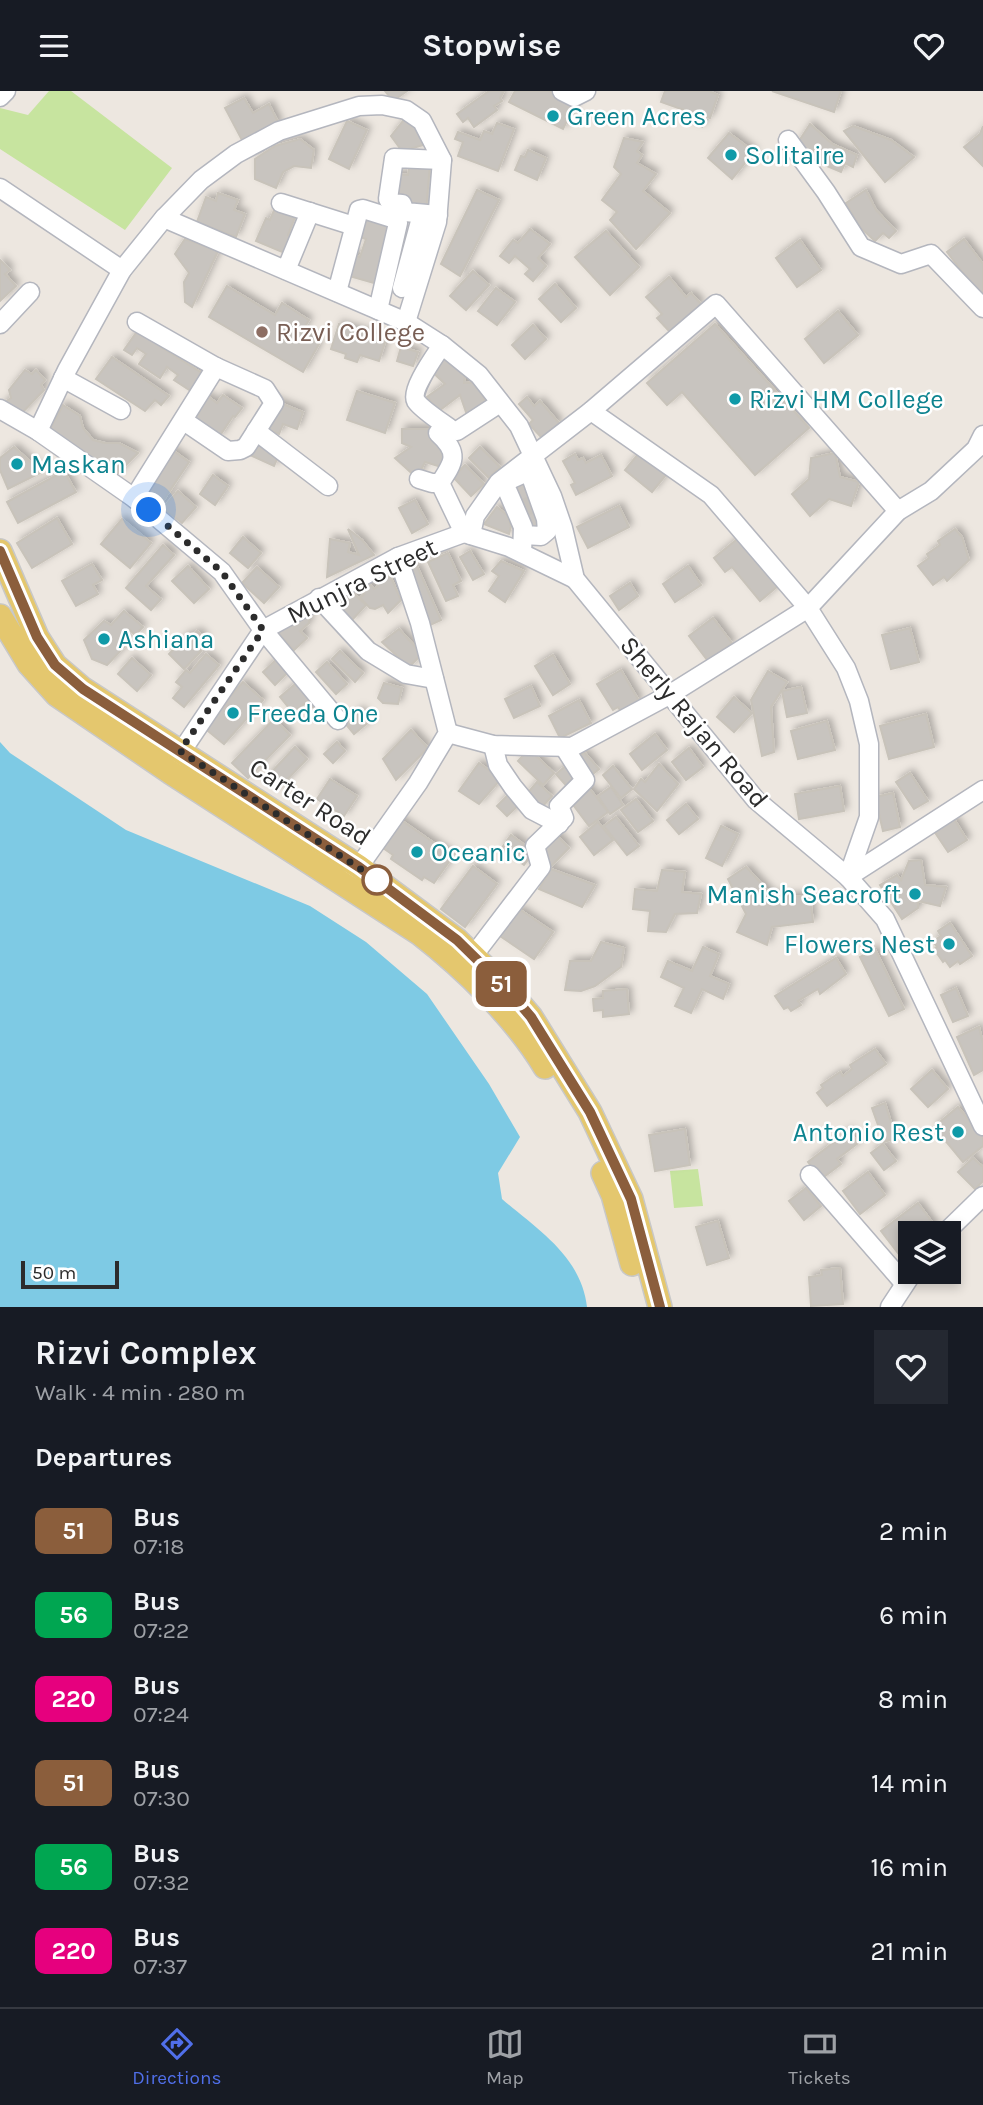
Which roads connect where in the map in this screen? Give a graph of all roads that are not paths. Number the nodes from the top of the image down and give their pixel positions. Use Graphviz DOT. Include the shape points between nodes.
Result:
graph roads {
  1 [pos="6,91"];
  2 [pos="562,91"];
  3 [pos="586,91"];
  4 [pos="0,97"];
  5 [pos="788,140"];
  6 [pos="437,160"];
  7 [pos="0,188"];
  8 [pos="281,203"];
  9 [pos="310,212"];
  10 [pos="429,214"];
  11 [pos="164,218"];
  12 [pos="354,226"];
  13 [pos="122,270"];
  14 [pos="286,270"];
  15 [pos="402,288"];
  16 [pos="30,292"];
  17 [pos="337,292"];
  18 [pos="983,308"];
  19 [pos="378,310"];
  20 [pos="137,322"];
  21 [pos="405,322"];
  22 [pos="0,324"];
  23 [pos="442,345"];
  24 [pos="216,367"];
  25 [pos="63,378"];
  26 [pos="500,403"];
  27 [pos="0,409"];
  28 [pos="121,411"];
  29 [pos="591,411"];
  30 [pos="184,421"];
  31 [pos="38,431"];
  32 [pos="256,431"];
  33 [pos="438,433"];
  34 [pos="983,435"];
  35 [pos="535,464"];
  36 [pos="419,479"];
  37 [pos="440,483"];
  38 [pos="328,486"];
  39 [pos="134,498"];
  40 [pos="514,511"];
  41 [pos="898,511"];
  42 [pos="469,528"];
  43 [pos="555,529"];
  44 [pos="516,541"];
  45 [pos="0,551"];
  46 [pos="398,557"];
  47 [pos="575,579"];
  48 [pos="318,599"];
  49 [pos="808,608"];
  50 [pos="0,616"];
  51 [pos="263,630"];
  52 [pos="434,679"];
  53 [pos="669,695"];
  54 [pos="338,720"];
  55 [pos="448,733"];
  56 [pos="493,745"];
  57 [pos="564,747"];
  58 [pos="180,751"];
  59 [pos="170,772"];
  60 [pos="983,790"];
  61 [pos="559,824"];
  62 [pos="359,867"];
  63 [pos="848,877"];
  64 [pos="346,886"];
  65 [pos="468,963"];
  66 [pos="983,1126"];
  67 [pos="810,1175"];
  68 [pos="983,1196"];
  69 [pos="957,1221"];
  70 [pos="898,1267"];
  71 [pos="905,1284"];
  72 [pos="645,1307"];
  73 [pos="660,1307"];
  74 [pos="890,1307"];
  1 -- 4 [label="street"];
  2 -- 3 [label="street" via="574,97"];
  5 -- 18 [label="street" via="861,247 901,264 931,254"];
  6 -- 10 [label="street"];
  6 -- 10 [label="street" via="398,158 392,162 388,200 402,204 405,212"];
  6 -- 11 [label="street" via="422,121 406,110 359,106 279,131 236,154 201,180"];
  7 -- 13 [label="street"];
  8 -- 9 [label="street"];
  9 -- 12 [label="street"];
  9 -- 14 [label="street"];
  10 -- 15 [label="street"];
  10 -- 21 [label="street"];
  11 -- 13 [label="street"];
  11 -- 14 [label="street, Sherly Rajan Road"];
  12 -- 17 [label="street"];
  12 -- 19 [label="street" via="361,209 398,223"];
  13 -- 25 [label="street"];
  14 -- 17 [label="street, Sherly Rajan Road"];
  16 -- 22 [label="street"];
  17 -- 19 [label="street, Sherly Rajan Road"];
  19 -- 21 [label="street, Sherly Rajan Road"];
  20 -- 24 [label="street"];
  21 -- 23 [label="street, Sherly Rajan Road"];
  23 -- 26 [label="street, Sherly Rajan Road" via="479,375"];
  23 -- 26 [label="street" via="418,383 418,402 457,431"];
  24 -- 30 [label="street"];
  24 -- 32 [label="street" via="269,393 274,403"];
  25 -- 28 [label="street"];
  25 -- 31 [label="street"];
  26 -- 35 [label="street, Sherly Rajan Road" via="519,426"];
  27 -- 31 [label="street"];
  29 -- 35 [label="street"];
  29 -- 41 [label="street" via="716,305"];
  29 -- 49 [label="street" via="711,495"];
  30 -- 32 [label="street" via="228,451 246,447"];
  30 -- 39 [label="street"];
  31 -- 39 [label="street"];
  32 -- 38 [label="street"];
  33 -- 37 [label="street" via="455,458"];
  34 -- 41 [label="street" via="976,449 932,491"];
  35 -- 40 [label="street" via="505,485"];
  35 -- 42 [label="street" via="499,482"];
  35 -- 43 [label="street, Sherly Rajan Road"];
  36 -- 37 [label="street"];
  37 -- 42 [label="street"];
  39 -- 51 [label="street" via="222,572"];
  40 -- 42 [label="street" via="492,505"];
  40 -- 44 [label="street"];
  41 -- 49 [label="street"];
  42 -- 44 [label="street"];
  42 -- 46 [label="street, Munjra Street"];
  43 -- 44 [label="street"];
  43 -- 47 [label="street, Sherly Rajan Road"];
  44 -- 47 [label="street"];
  45 -- 58 [label="main road, Carter Road" via="37,637 55,665 83,689"];
  46 -- 48 [label="street, Munjra Street"];
  46 -- 52 [label="street"];
  47 -- 53 [label="street, Sherly Rajan Road"];
  48 -- 51 [label="street, Munjra Street"];
  48 -- 52 [label="street" via="368,651 406,674"];
  49 -- 53 [label="street"];
  49 -- 63 [label="street" via="846,668 869,744 869,817"];
  50 -- 59 [label="main road, Carter Road" via="29,664 57,695"];
  51 -- 54 [label="street"];
  51 -- 58 [label="street, Munjra Street"];
  52 -- 55 [label="street"];
  53 -- 57 [label="street" via="572,747"];
  53 -- 63 [label="street, Sherly Rajan Road" via="755,800"];
  55 -- 56 [label="street"];
  55 -- 62 [label="street"];
  56 -- 57 [label="street"];
  56 -- 61 [label="street" via="498,765 532,810"];
  57 -- 61 [label="street" via="585,780 559,806 564,818"];
  58 -- 59 [label="street, Munjra Street"];
  58 -- 62 [label="main road, Carter Road"];
  59 -- 64 [label="main road, Carter Road"];
  60 -- 63 [label="street"];
  61 -- 65 [label="street" via="535,846 541,867"];
  62 -- 64 [label="street"];
  62 -- 65 [label="main road, Carter Road" via="457,940"];
  63 -- 66 [label="street, Sherly Rajan Road" via="885,919"];
  64 -- 65 [label="main road, Carter Road"];
  65 -- 72 [label="main road, Carter Road" via="538,1055 578,1122 613,1195"];
  65 -- 73 [label="main road, Carter Road" via="531,1017 590,1112 631,1199"];
  67 -- 70 [label="street"];
  68 -- 69 [label="street"];
  71 -- 74 [label="street"];
}
